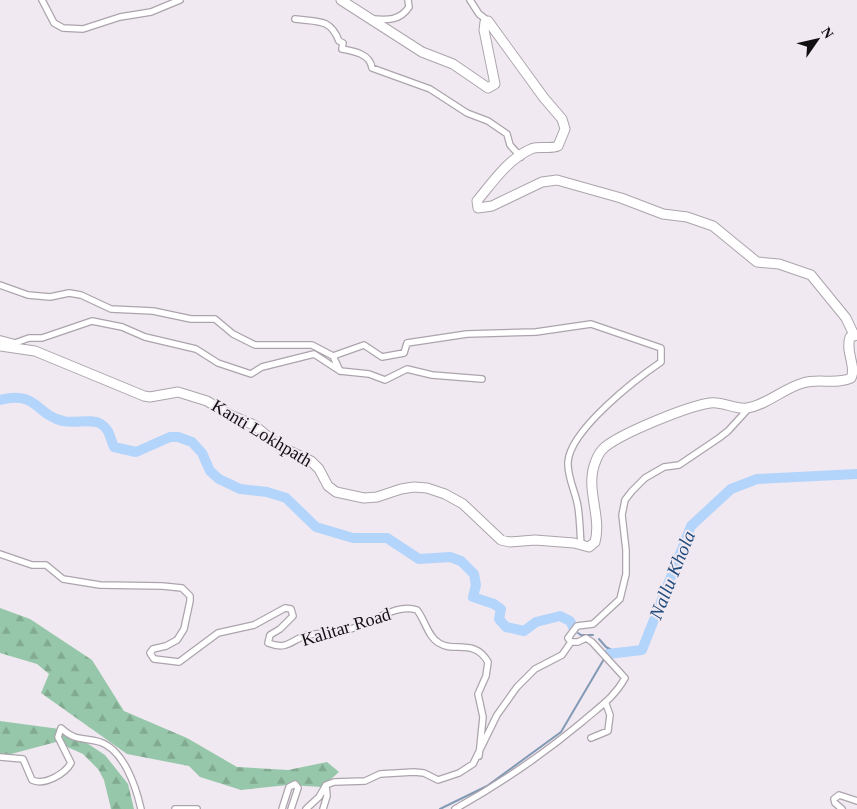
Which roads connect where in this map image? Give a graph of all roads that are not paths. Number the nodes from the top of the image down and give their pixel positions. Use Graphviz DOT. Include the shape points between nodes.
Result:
graph roads {
  1 [pos="42,0"];
  2 [pos="180,0"];
  3 [pos="341,0"];
  4 [pos="408,0"];
  5 [pos="470,0"];
  6 [pos="295,19"];
  7 [pos="371,19"];
  8 [pos="488,21"];
  9 [pos="521,156"];
  10 [pos="0,285"];
  11 [pos="855,335"];
  12 [pos="0,339"];
  13 [pos="0,346"];
  14 [pos="333,356"];
  15 [pos="340,371"];
  16 [pos="482,379"];
  17 [pos="749,408"];
  18 [pos="581,546"];
  19 [pos="0,554"];
  20 [pos="571,642"];
  21 [pos="606,704"];
  22 [pos="591,738"];
  23 [pos="479,756"];
  24 [pos="0,757"];
  25 [pos="326,786"];
  26 [pos="857,800"];
  27 [pos="141,809"];
  28 [pos="175,809"];
  29 [pos="197,809"];
  30 [pos="282,809"];
  31 [pos="291,809"];
  32 [pos="306,809"];
  33 [pos="323,809"];
  34 [pos="455,809"];
  35 [pos="842,809"];
  1 -- 2 [label="street" via="54,23 64,28 83,28 151,12"];
  3 -- 7 [label="main road"];
  4 -- 7 [label="street" via="405,15 391,20"];
  5 -- 8 [label="street"];
  6 -- 9 [label="street" via="328,24 338,41 343,43 342,49 359,53 371,63 372,68 430,89 467,113 488,121 507,134 510,145"];
  7 -- 8 [label="main road" via="422,52 453,64 488,88 495,84 484,30"];
  8 -- 9 [label="main road" via="562,119 566,129 558,146 550,150 532,148"];
  9 -- 11 [label="main road" via="511,161 476,201 478,208 492,206 542,182 557,180 663,214 687,217 713,226 756,262 779,264 811,275 846,318"];
  10 -- 14 [label="street" via="28,295 80,295 111,309 153,311 191,320 215,319 233,334 255,345 312,345"];
  11 -- 17 [label="main road" via="850,337 848,345 854,372 851,378 802,383"];
  12 -- 15 [label="street" via="15,343 42,338 92,321 196,349 218,363 251,374 262,367 314,354"];
  13 -- 18 [label="main road, Kanti Lokhpath" via="35,351 144,396 178,392 207,401 254,425 279,446 311,461 336,492 371,498 408,488 427,488 463,504 501,540"];
  14 -- 15 [label="street"];
  14 -- 18 [label="street" via="364,345 382,357 404,353 407,343 441,337 536,332 591,324 661,348 661,362 616,396 582,433 570,454 568,463 578,507"];
  15 -- 16 [label="street" via="369,374 385,380 407,369 432,375"];
  17 -- 18 [label="main road" via="710,403 697,406 603,448 591,474 596,538 591,546"];
  17 -- 20 [label="street" via="719,438 679,464 645,478 628,496 622,515 626,574 620,600 593,624 577,626 568,638"];
  19 -- 23 [label="street, Kalitar Road" via="32,565 46,565 62,579 100,585 182,588 190,596 184,629 177,640 153,649 150,653 154,659 179,662 218,633 254,625 285,608 291,609 293,616 270,635 268,643 291,645 306,635 354,628 391,612 417,610 440,644 465,646 483,654 488,662 478,694 483,717"];
  20 -- 21 [label="street" via="589,639 625,678"];
  20 -- 23 [label="street" via="562,655 534,669 521,682 497,715"];
  21 -- 22 [label="street" via="610,715 608,732"];
  21 -- 34 [label="street" via="530,764"];
  23 -- 25 [label="street" via="467,770 438,780 424,773 380,774 365,781 334,782"];
  24 -- 27 [label="street" via="23,759 32,780 38,783 54,778 71,763 58,737 61,728 78,740 101,742 119,756"];
  25 -- 32 [label="street"];
  25 -- 33 [label="street"];
  26 -- 35 [label="street" via="839,795 834,798"];
  28 -- 29 [label="street"];
  30 -- 31 [label="street" via="289,787 295,784 298,788"];
}
